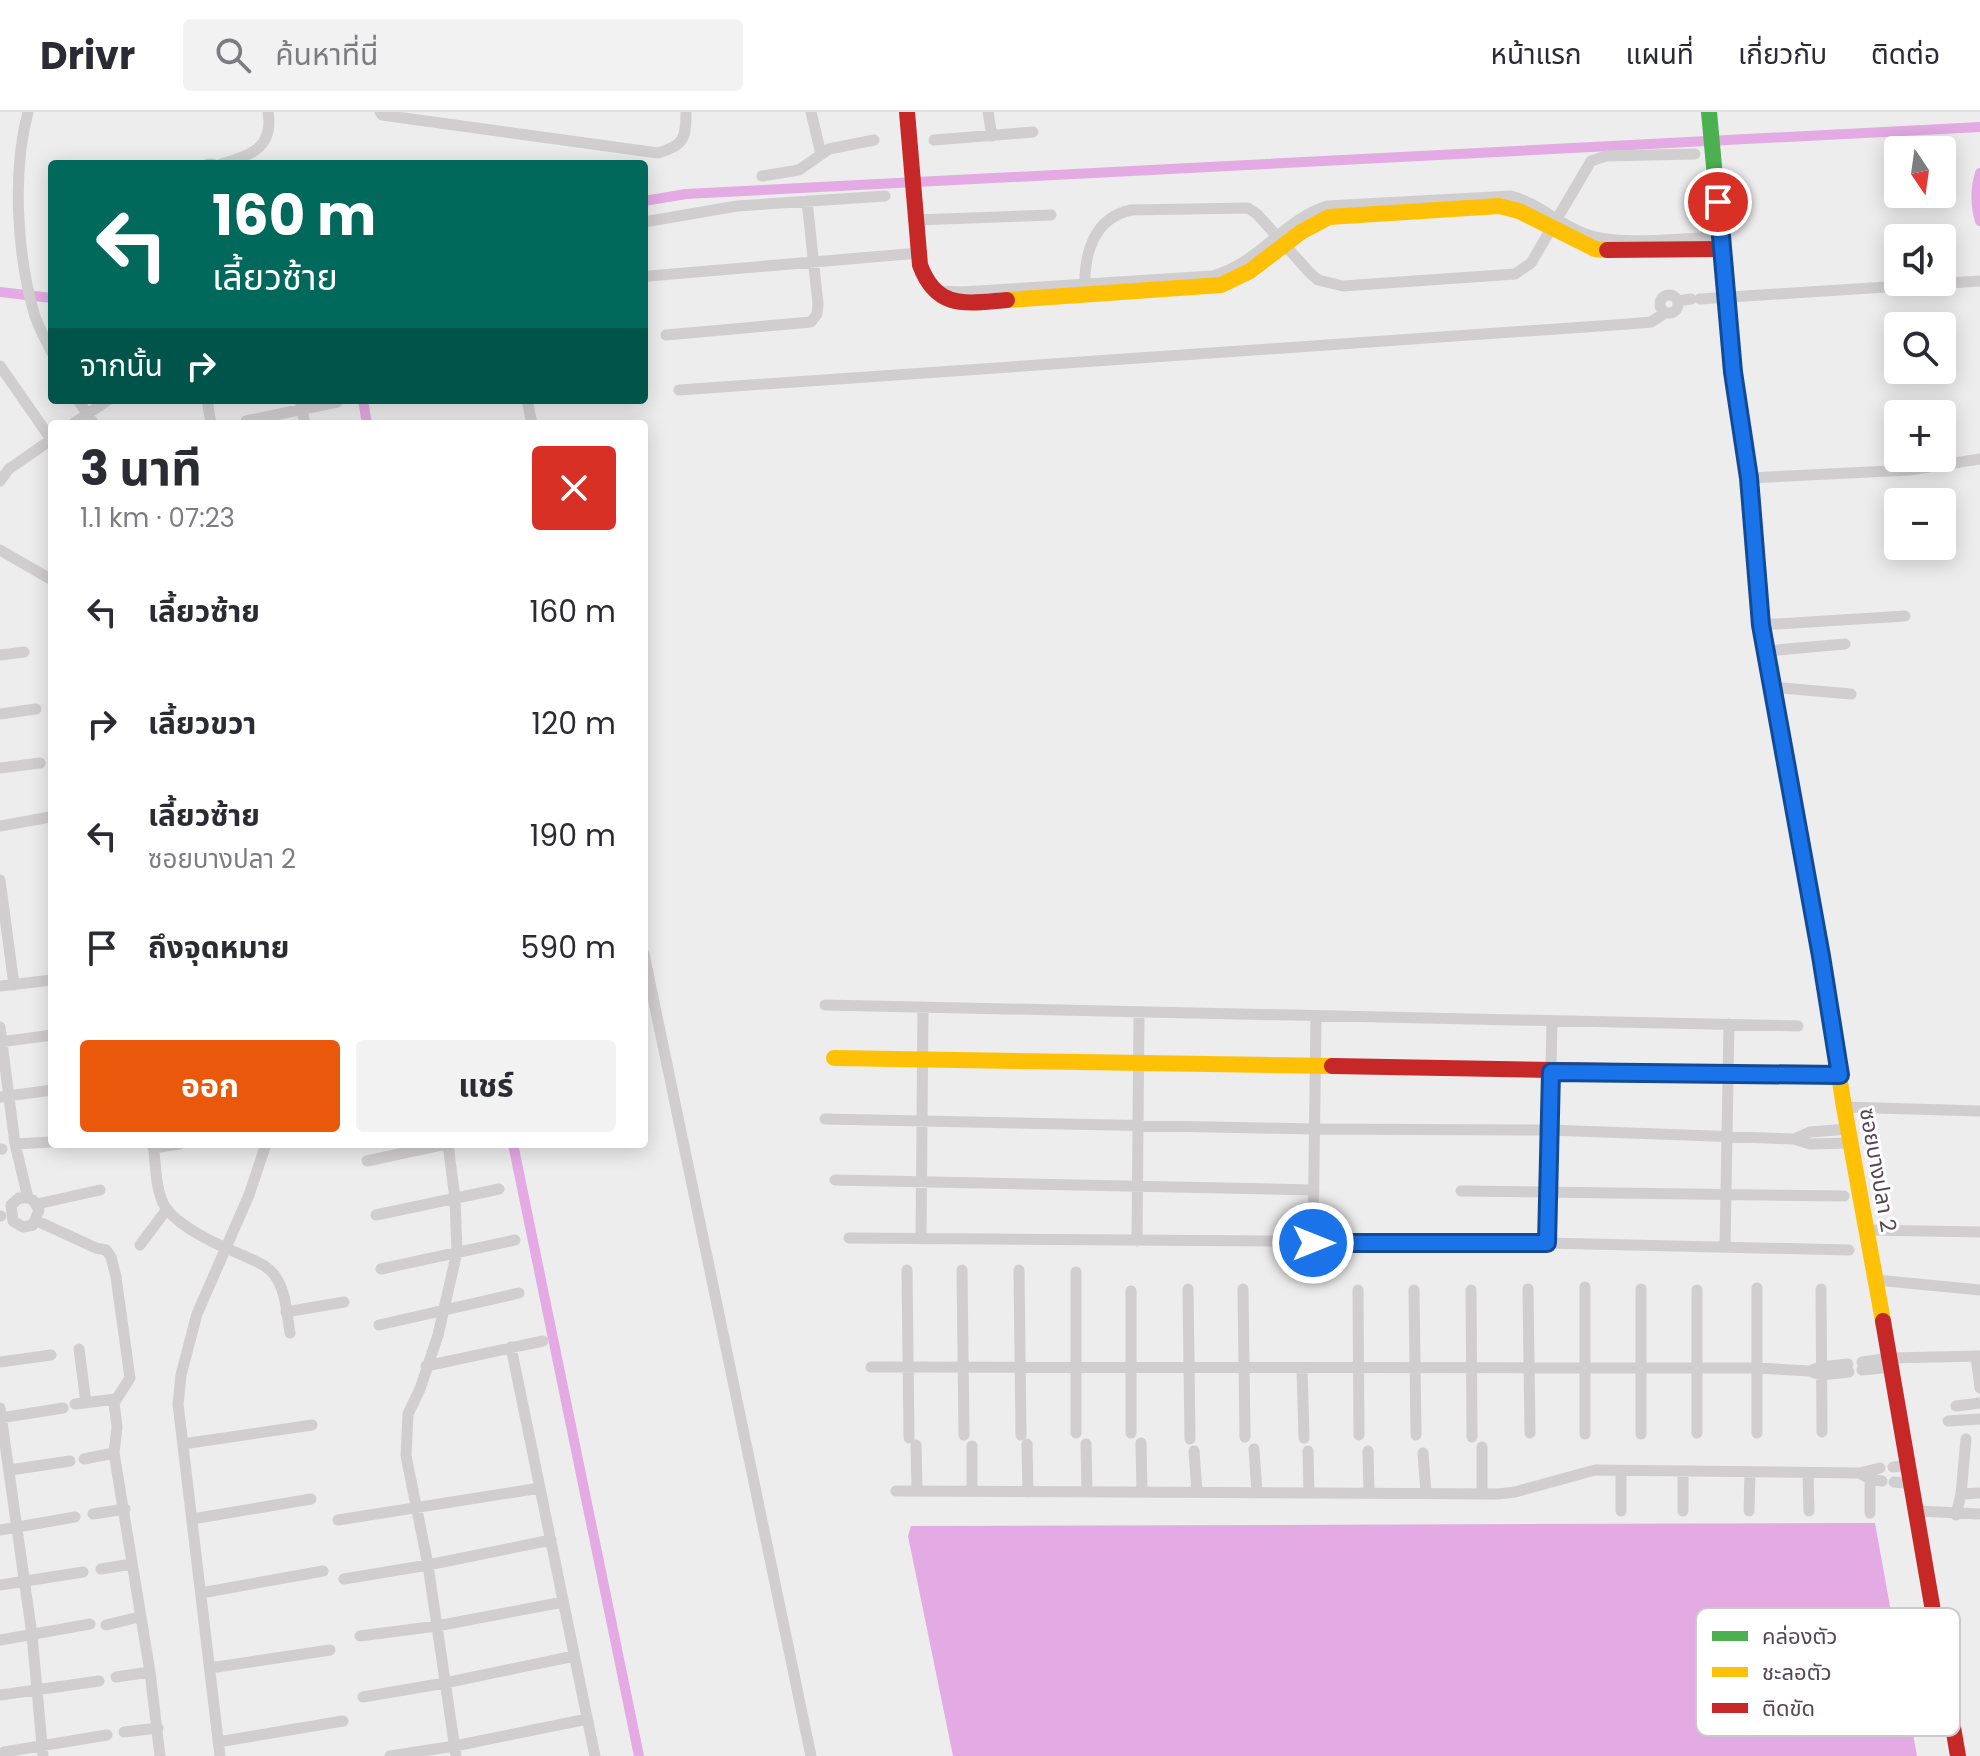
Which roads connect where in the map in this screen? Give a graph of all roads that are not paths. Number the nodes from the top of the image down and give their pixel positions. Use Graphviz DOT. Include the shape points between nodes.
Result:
graph roads {
  1 [pos="28,112"];
  2 [pos="268,112"];
  3 [pos="380,112"];
  4 [pos="686,112"];
  5 [pos="811,112"];
  6 [pos="907,112"];
  7 [pos="988,112"];
  8 [pos="1710,118"];
  9 [pos="1033,132"];
  10 [pos="992,136"];
  11 [pos="874,140"];
  12 [pos="934,140"];
  13 [pos="821,154"];
  14 [pos="1695,154"];
  15 [pos="232,160"];
  16 [pos="762,176"];
  17 [pos="885,196"];
  18 [pos="807,201"];
  19 [pos="1051,215"];
  20 [pos="916,220"];
  21 [pos="648,221"];
  22 [pos="1553,223"];
  23 [pos="1281,241"];
  24 [pos="1721,243"];
  25 [pos="919,253"];
  26 [pos="813,262"];
  27 [pos="649,276"];
  28 [pos="1980,281"];
  29 [pos="1085,289"];
  30 [pos="1726,298"];
  31 [pos="666,335"];
  32 [pos="48,344"];
  33 [pos="0,366"];
  34 [pos="679,390"];
  35 [pos="104,404"];
  36 [pos="301,405"];
  37 [pos="91,419"];
  38 [pos="249,420"];
  39 [pos="48,433"];
  40 [pos="48,442"];
  41 [pos="1980,459"];
  42 [pos="1749,478"];
  43 [pos="0,481"];
  44 [pos="0,550"];
  45 [pos="48,578"];
  46 [pos="1905,616"];
  47 [pos="1761,625"];
  48 [pos="1845,644"];
  49 [pos="1765,651"];
  50 [pos="24,652"];
  51 [pos="0,655"];
  52 [pos="1771,687"];
  53 [pos="1851,694"];
  54 [pos="36,709"];
  55 [pos="0,714"];
  56 [pos="40,763"];
  57 [pos="0,768"];
  58 [pos="48,817"];
  59 [pos="0,826"];
  60 [pos="0,880"];
  61 [pos="648,973"];
  62 [pos="48,981"];
  63 [pos="14,985"];
  64 [pos="0,986"];
  65 [pos="825,1005"];
  66 [pos="923,1007"];
  67 [pos="1139,1012"];
  68 [pos="1316,1016"];
  69 [pos="1552,1021"];
  70 [pos="1729,1024"];
  71 [pos="1798,1026"];
  72 [pos="0,1027"];
  73 [pos="48,1036"];
  74 [pos="1,1042"];
  75 [pos="834,1058"];
  76 [pos="922,1060"];
  77 [pos="1138,1064"];
  78 [pos="1315,1067"];
  79 [pos="1551,1072"];
  80 [pos="1728,1075"];
  81 [pos="1840,1075"];
  82 [pos="48,1091"];
  83 [pos="5,1097"];
  84 [pos="1844,1107"];
  85 [pos="1980,1111"];
  86 [pos="825,1119"];
  87 [pos="922,1121"];
  88 [pos="1138,1126"];
  89 [pos="1314,1129"];
  90 [pos="1549,1130"];
  91 [pos="1725,1135"];
  92 [pos="1850,1136"];
  93 [pos="48,1142"];
  94 [pos="15,1144"];
  95 [pos="153,1148"];
  96 [pos="265,1148"];
  97 [pos="428,1148"];
  98 [pos="448,1148"];
  99 [pos="367,1161"];
  100 [pos="835,1180"];
  101 [pos="922,1181"];
  102 [pos="1137,1186"];
  103 [pos="499,1189"];
  104 [pos="100,1190"];
  105 [pos="1314,1190"];
  106 [pos="1461,1191"];
  107 [pos="1548,1192"];
  108 [pos="1726,1194"];
  109 [pos="1844,1196"];
  110 [pos="455,1199"];
  111 [pos="33,1201"];
  112 [pos="167,1209"];
  113 [pos="376,1215"];
  114 [pos="37,1221"];
  115 [pos="1867,1230"];
  116 [pos="1980,1232"];
  117 [pos="849,1238"];
  118 [pos="921,1239"];
  119 [pos="515,1240"];
  120 [pos="1137,1241"];
  121 [pos="1313,1243"];
  122 [pos="1547,1243"];
  123 [pos="140,1245"];
  124 [pos="1725,1246"];
  125 [pos="225,1248"];
  126 [pos="1849,1250"];
  127 [pos="457,1252"];
  128 [pos="381,1269"];
  129 [pos="907,1270"];
  130 [pos="962,1270"];
  131 [pos="1019,1270"];
  132 [pos="1076,1272"];
  133 [pos="1876,1280"];
  134 [pos="1585,1287"];
  135 [pos="1757,1288"];
  136 [pos="1188,1289"];
  137 [pos="1243,1289"];
  138 [pos="1528,1289"];
  139 [pos="1641,1289"];
  140 [pos="1821,1289"];
  141 [pos="1358,1290"];
  142 [pos="1414,1290"];
  143 [pos="1471,1290"];
  144 [pos="1697,1290"];
  145 [pos="1980,1290"];
  146 [pos="1131,1291"];
  147 [pos="519,1293"];
  148 [pos="344,1302"];
  149 [pos="443,1310"];
  150 [pos="286,1312"];
  151 [pos="379,1325"];
  152 [pos="290,1333"];
  153 [pos="543,1341"];
  154 [pos="511,1347"];
  155 [pos="79,1349"];
  156 [pos="51,1355"];
  157 [pos="1978,1356"];
  158 [pos="0,1362"];
  159 [pos="1891,1363"];
  160 [pos="426,1366"];
  161 [pos="871,1367"];
  162 [pos="908,1367"];
  163 [pos="964,1368"];
  164 [pos="1020,1368"];
  165 [pos="1076,1368"];
  166 [pos="1131,1368"];
  167 [pos="1189,1368"];
  168 [pos="1244,1368"];
  169 [pos="1302,1368"];
  170 [pos="1358,1368"];
  171 [pos="1414,1368"];
  172 [pos="1472,1368"];
  173 [pos="1529,1368"];
  174 [pos="1585,1368"];
  175 [pos="1641,1368"];
  176 [pos="1697,1368"];
  177 [pos="1757,1368"];
  178 [pos="1821,1371"];
  179 [pos="1980,1388"];
  180 [pos="116,1399"];
  181 [pos="1980,1403"];
  182 [pos="75,1405"];
  183 [pos="0,1415"];
  184 [pos="1974,1419"];
  185 [pos="1948,1421"];
  186 [pos="312,1425"];
  187 [pos="1822,1432"];
  188 [pos="1076,1433"];
  189 [pos="1131,1433"];
  190 [pos="1530,1433"];
  191 [pos="1697,1433"];
  192 [pos="1757,1433"];
  193 [pos="1585,1434"];
  194 [pos="1641,1434"];
  195 [pos="1359,1435"];
  196 [pos="1416,1435"];
  197 [pos="1245,1437"];
  198 [pos="1472,1437"];
  199 [pos="1304,1438"];
  200 [pos="1966,1439"];
  201 [pos="1141,1443"];
  202 [pos="183,1444"];
  203 [pos="1086,1444"];
  204 [pos="1482,1447"];
  205 [pos="1254,1449"];
  206 [pos="1308,1451"];
  207 [pos="1368,1451"];
  208 [pos="114,1453"];
  209 [pos="1423,1453"];
  210 [pos="84,1459"];
  211 [pos="70,1461"];
  212 [pos="1910,1465"];
  213 [pos="7,1471"];
  214 [pos="1621,1471"];
  215 [pos="1683,1471"];
  216 [pos="1750,1472"];
  217 [pos="1808,1473"];
  218 [pos="1878,1474"];
  219 [pos="1913,1484"];
  220 [pos="540,1488"];
  221 [pos="896,1491"];
  222 [pos="917,1491"];
  223 [pos="972,1491"];
  224 [pos="1028,1492"];
  225 [pos="1087,1492"];
  226 [pos="1142,1492"];
  227 [pos="1197,1492"];
  228 [pos="1257,1493"];
  229 [pos="1309,1493"];
  230 [pos="1369,1493"];
  231 [pos="1426,1493"];
  232 [pos="1980,1493"];
  233 [pos="1482,1494"];
  234 [pos="1961,1494"];
  235 [pos="311,1499"];
  236 [pos="125,1509"];
  237 [pos="415,1509"];
  238 [pos="1621,1511"];
  239 [pos="1683,1511"];
  240 [pos="1749,1511"];
  241 [pos="1809,1511"];
  242 [pos="1917,1511"];
  243 [pos="1870,1513"];
  244 [pos="93,1514"];
  245 [pos="1980,1514"];
  246 [pos="1956,1515"];
  247 [pos="75,1517"];
  248 [pos="192,1519"];
  249 [pos="338,1520"];
  250 [pos="18,1526"];
  251 [pos="0,1530"];
  252 [pos="551,1540"];
  253 [pos="132,1564"];
  254 [pos="428,1565"];
  255 [pos="101,1569"];
  256 [pos="323,1571"];
  257 [pos="83,1572"];
  258 [pos="344,1579"];
  259 [pos="25,1581"];
  260 [pos="0,1585"];
  261 [pos="201,1593"];
  262 [pos="563,1602"];
  263 [pos="1933,1608"];
  264 [pos="139,1617"];
  265 [pos="90,1624"];
  266 [pos="106,1625"];
  267 [pos="437,1626"];
  268 [pos="32,1635"];
  269 [pos="360,1636"];
  270 [pos="0,1640"];
  271 [pos="330,1650"];
  272 [pos="574,1656"];
  273 [pos="210,1668"];
  274 [pos="150,1672"];
  275 [pos="116,1677"];
  276 [pos="99,1681"];
  277 [pos="445,1683"];
  278 [pos="38,1691"];
  279 [pos="0,1695"];
  280 [pos="363,1697"];
  281 [pos="587,1719"];
  282 [pos="343,1721"];
  283 [pos="158,1728"];
  284 [pos="124,1732"];
  285 [pos="107,1735"];
  286 [pos="1955,1736"];
  287 [pos="218,1742"];
  288 [pos="42,1751"];
  289 [pos="455,1751"];
  290 [pos="4,1752"];
  291 [pos="160,1756"];
  292 [pos="220,1756"];
  293 [pos="390,1756"];
  294 [pos="595,1756"];
  295 [pos="811,1756"];
  296 [pos="1958,1756"];
  1 -- 32 [label="street" via="21,143 20,223 34,313"];
  2 -- 15 [label="street" via="266,141"];
  3 -- 4 [label="street" via="658,153 677,147 686,134"];
  5 -- 13 [label="street"];
  6 -- 20 [label="street"];
  7 -- 10 [label="street"];
  8 -- 24 [label="street, ซอยบางปลา 2"];
  9 -- 10 [label="street"];
  10 -- 12 [label="street"];
  11 -- 13 [label="street"];
  13 -- 16 [label="street" via="799,170"];
  14 -- 22 [label="street" via="1598,158 1585,168"];
  17 -- 18 [label="street"];
  18 -- 21 [label="street"];
  18 -- 26 [label="street"];
  19 -- 20 [label="street"];
  20 -- 25 [label="street"];
  22 -- 23 [label="street" via="1499,206 1329,217"];
  22 -- 23 [label="street" via="1531,263 1505,276 1343,286 1318,280"];
  22 -- 24 [label="street" via="1595,249"];
  23 -- 29 [label="street" via="1244,276 1221,285"];
  23 -- 29 [label="street" via="1248,208 1121,212 1093,239 1084,265"];
  24 -- 30 [label="street, ซอยบางปลา 2"];
  25 -- 26 [label="street"];
  25 -- 29 [label="street" via="925,279 948,301"];
  26 -- 27 [label="street"];
  26 -- 31 [label="street" via="818,304 811,322"];
  28 -- 30 [label="street"];
  30 -- 34 [label="street" via="1678,301 1677,309 1651,322"];
  30 -- 42 [label="street, ซอยบางปลา 2"];
  33 -- 39 [label="street"];
  35 -- 37 [label="street"];
  36 -- 38 [label="street"];
  40 -- 43 [label="street"];
  41 -- 42 [label="street" via="1910,470"];
  42 -- 47 [label="street, ซอยบางปลา 2"];
  44 -- 45 [label="street"];
  46 -- 47 [label="street"];
  47 -- 49 [label="street, ซอยบางปลา 2"];
  48 -- 49 [label="street"];
  49 -- 52 [label="street, ซอยบางปลา 2"];
  50 -- 51 [label="street"];
  52 -- 53 [label="street"];
  52 -- 81 [label="street, ซอยบางปลา 2"];
  54 -- 55 [label="street"];
  56 -- 57 [label="street"];
  58 -- 59 [label="street"];
  60 -- 63 [label="street"];
  61 -- 295 [label="street"];
  62 -- 63 [label="street"];
  63 -- 64 [label="street"];
  65 -- 66 [label="street"];
  66 -- 67 [label="street"];
  66 -- 76 [label="street"];
  67 -- 68 [label="street"];
  67 -- 77 [label="street"];
  68 -- 69 [label="street"];
  68 -- 78 [label="street"];
  69 -- 70 [label="street"];
  69 -- 79 [label="street"];
  70 -- 71 [label="street"];
  70 -- 80 [label="street"];
  72 -- 74 [label="street"];
  73 -- 74 [label="street"];
  74 -- 83 [label="street"];
  75 -- 76 [label="street"];
  76 -- 77 [label="street"];
  76 -- 87 [label="street"];
  77 -- 78 [label="street"];
  77 -- 88 [label="street"];
  78 -- 79 [label="street"];
  78 -- 89 [label="street"];
  79 -- 80 [label="street"];
  79 -- 90 [label="street"];
  80 -- 81 [label="street"];
  80 -- 91 [label="street"];
  81 -- 84 [label="street, ซอยบางปลา 2"];
  82 -- 83 [label="street"];
  83 -- 94 [label="street"];
  84 -- 85 [label="street"];
  84 -- 92 [label="street, ซอยบางปลา 2"];
  86 -- 87 [label="street"];
  87 -- 88 [label="street"];
  87 -- 101 [label="street"];
  88 -- 89 [label="street"];
  88 -- 102 [label="street"];
  89 -- 90 [label="street"];
  89 -- 105 [label="street"];
  90 -- 91 [label="street"];
  90 -- 107 [label="street"];
  91 -- 92 [label="street" via="1817,1145"];
  91 -- 108 [label="street"];
  92 -- 115 [label="street, ซอยบางปลา 2"];
  93 -- 94 [label="street"];
  94 -- 111 [label="street"];
  95 -- 112 [label="street"];
  96 -- 125 [label="street"];
  97 -- 99 [label="street"];
  98 -- 110 [label="street"];
  100 -- 101 [label="street"];
  101 -- 102 [label="street"];
  101 -- 118 [label="street"];
  102 -- 105 [label="street"];
  102 -- 120 [label="street"];
  103 -- 110 [label="street"];
  104 -- 111 [label="street"];
  105 -- 121 [label="street"];
  106 -- 107 [label="street"];
  107 -- 108 [label="street"];
  107 -- 122 [label="street"];
  108 -- 109 [label="street"];
  108 -- 124 [label="street"];
  110 -- 113 [label="street"];
  110 -- 127 [label="street"];
  111 -- 114 [label="street" via="39,1210"];
  111 -- 114 [label="street" via="14,1201 10,1213 23,1227"];
  112 -- 123 [label="street"];
  112 -- 125 [label="street"];
  114 -- 180 [label="street" via="106,1250 111,1257 130,1378"];
  115 -- 116 [label="street"];
  115 -- 133 [label="street, ซอยบางปลา 2"];
  117 -- 118 [label="street"];
  118 -- 120 [label="street"];
  119 -- 127 [label="street"];
  120 -- 121 [label="street"];
  121 -- 122 [label="street"];
  122 -- 124 [label="street"];
  124 -- 126 [label="street"];
  125 -- 150 [label="street" via="276,1275"];
  125 -- 202 [label="street" via="197,1314 181,1375"];
  127 -- 128 [label="street"];
  127 -- 149 [label="street"];
  129 -- 162 [label="street"];
  130 -- 163 [label="street"];
  131 -- 164 [label="street"];
  132 -- 165 [label="street"];
  133 -- 145 [label="street"];
  133 -- 159 [label="street, ซอยบางปลา 2"];
  134 -- 174 [label="street"];
  135 -- 177 [label="street"];
  136 -- 167 [label="street"];
  137 -- 168 [label="street"];
  138 -- 173 [label="street"];
  139 -- 175 [label="street"];
  140 -- 178 [label="street"];
  141 -- 170 [label="street"];
  142 -- 171 [label="street"];
  143 -- 172 [label="street"];
  144 -- 176 [label="street"];
  146 -- 166 [label="street"];
  147 -- 149 [label="street"];
  148 -- 150 [label="street"];
  149 -- 151 [label="street"];
  149 -- 160 [label="street"];
  150 -- 152 [label="street"];
  153 -- 154 [label="street"];
  154 -- 160 [label="street"];
  154 -- 220 [label="street"];
  155 -- 182 [label="street"];
  156 -- 158 [label="street"];
  157 -- 159 [label="street"];
  157 -- 179 [label="street"];
  159 -- 178 [label="street"];
  159 -- 212 [label="street, ซอยบางปลา 2"];
  160 -- 237 [label="street" via="407,1426"];
  161 -- 162 [label="street"];
  162 -- 163 [label="street"];
  162 -- 222 [label="street"];
  163 -- 164 [label="street"];
  163 -- 223 [label="street"];
  164 -- 165 [label="street"];
  164 -- 224 [label="street"];
  165 -- 166 [label="street"];
  165 -- 188 [label="street"];
  166 -- 167 [label="street"];
  166 -- 189 [label="street"];
  167 -- 168 [label="street"];
  167 -- 227 [label="street"];
  168 -- 169 [label="street"];
  168 -- 197 [label="street"];
  169 -- 170 [label="street"];
  169 -- 199 [label="street"];
  170 -- 171 [label="street"];
  170 -- 195 [label="street"];
  171 -- 172 [label="street"];
  171 -- 196 [label="street"];
  172 -- 173 [label="street"];
  172 -- 198 [label="street"];
  173 -- 174 [label="street"];
  173 -- 190 [label="street"];
  174 -- 175 [label="street"];
  174 -- 193 [label="street"];
  175 -- 176 [label="street"];
  175 -- 194 [label="street"];
  176 -- 177 [label="street"];
  176 -- 191 [label="street"];
  177 -- 178 [label="street"];
  177 -- 192 [label="street"];
  178 -- 187 [label="street"];
  180 -- 182 [label="street"];
  180 -- 208 [label="street"];
  181 -- 184 [label="street" via="1961,1406"];
  182 -- 183 [label="street"];
  183 -- 213 [label="street"];
  184 -- 185 [label="street"];
  186 -- 202 [label="street"];
  200 -- 234 [label="street"];
  201 -- 226 [label="street"];
  202 -- 248 [label="street"];
  203 -- 225 [label="street"];
  204 -- 233 [label="street"];
  205 -- 228 [label="street"];
  206 -- 229 [label="street"];
  207 -- 230 [label="street"];
  208 -- 210 [label="street"];
  208 -- 236 [label="street"];
  209 -- 231 [label="street"];
  211 -- 213 [label="street"];
  212 -- 218 [label="street"];
  212 -- 219 [label="street, ซอยบางปลา 2"];
  213 -- 250 [label="street"];
  214 -- 215 [label="street"];
  214 -- 233 [label="street" via="1586,1472 1515,1492"];
  214 -- 238 [label="street"];
  215 -- 216 [label="street"];
  215 -- 239 [label="street"];
  216 -- 217 [label="street"];
  216 -- 240 [label="street"];
  217 -- 218 [label="street"];
  217 -- 241 [label="street"];
  218 -- 219 [label="street"];
  218 -- 243 [label="street"];
  219 -- 242 [label="street, ซอยบางปลา 2"];
  220 -- 237 [label="street"];
  220 -- 252 [label="street"];
  221 -- 222 [label="street"];
  222 -- 223 [label="street"];
  223 -- 224 [label="street"];
  224 -- 225 [label="street"];
  225 -- 226 [label="street"];
  226 -- 227 [label="street"];
  227 -- 228 [label="street"];
  228 -- 229 [label="street"];
  229 -- 230 [label="street"];
  230 -- 231 [label="street"];
  231 -- 233 [label="street"];
  232 -- 234 [label="street"];
  234 -- 246 [label="street"];
  235 -- 248 [label="street"];
  236 -- 244 [label="street"];
  236 -- 253 [label="street"];
  237 -- 249 [label="street"];
  237 -- 254 [label="street"];
  242 -- 246 [label="street"];
  242 -- 263 [label="street, ซอยบางปลา 2"];
  245 -- 246 [label="street"];
  247 -- 250 [label="street"];
  248 -- 261 [label="street"];
  250 -- 251 [label="street"];
  250 -- 259 [label="street"];
  252 -- 254 [label="street"];
  252 -- 262 [label="street"];
  253 -- 255 [label="street"];
  253 -- 264 [label="street"];
  254 -- 258 [label="street"];
  254 -- 267 [label="street"];
  256 -- 261 [label="street"];
  257 -- 259 [label="street"];
  259 -- 260 [label="street"];
  259 -- 268 [label="street"];
  261 -- 273 [label="street"];
  262 -- 267 [label="street"];
  262 -- 272 [label="street"];
  264 -- 266 [label="street"];
  264 -- 274 [label="street"];
  265 -- 268 [label="street"];
  267 -- 269 [label="street"];
  267 -- 277 [label="street"];
  268 -- 270 [label="street"];
  268 -- 278 [label="street"];
  271 -- 273 [label="street"];
  272 -- 277 [label="street"];
  272 -- 281 [label="street"];
  273 -- 287 [label="street"];
  274 -- 275 [label="street"];
  274 -- 283 [label="street"];
  276 -- 278 [label="street"];
  277 -- 280 [label="street"];
  277 -- 289 [label="street"];
  278 -- 279 [label="street"];
  278 -- 288 [label="street"];
  281 -- 289 [label="street"];
  281 -- 294 [label="street"];
  282 -- 287 [label="street"];
  283 -- 284 [label="street"];
  283 -- 291 [label="street"];
  285 -- 288 [label="street"];
  286 -- 296 [label="street, ซอยบางปลา 2"];
  287 -- 292 [label="street"];
  288 -- 290 [label="street"];
  289 -- 293 [label="street"];
}
